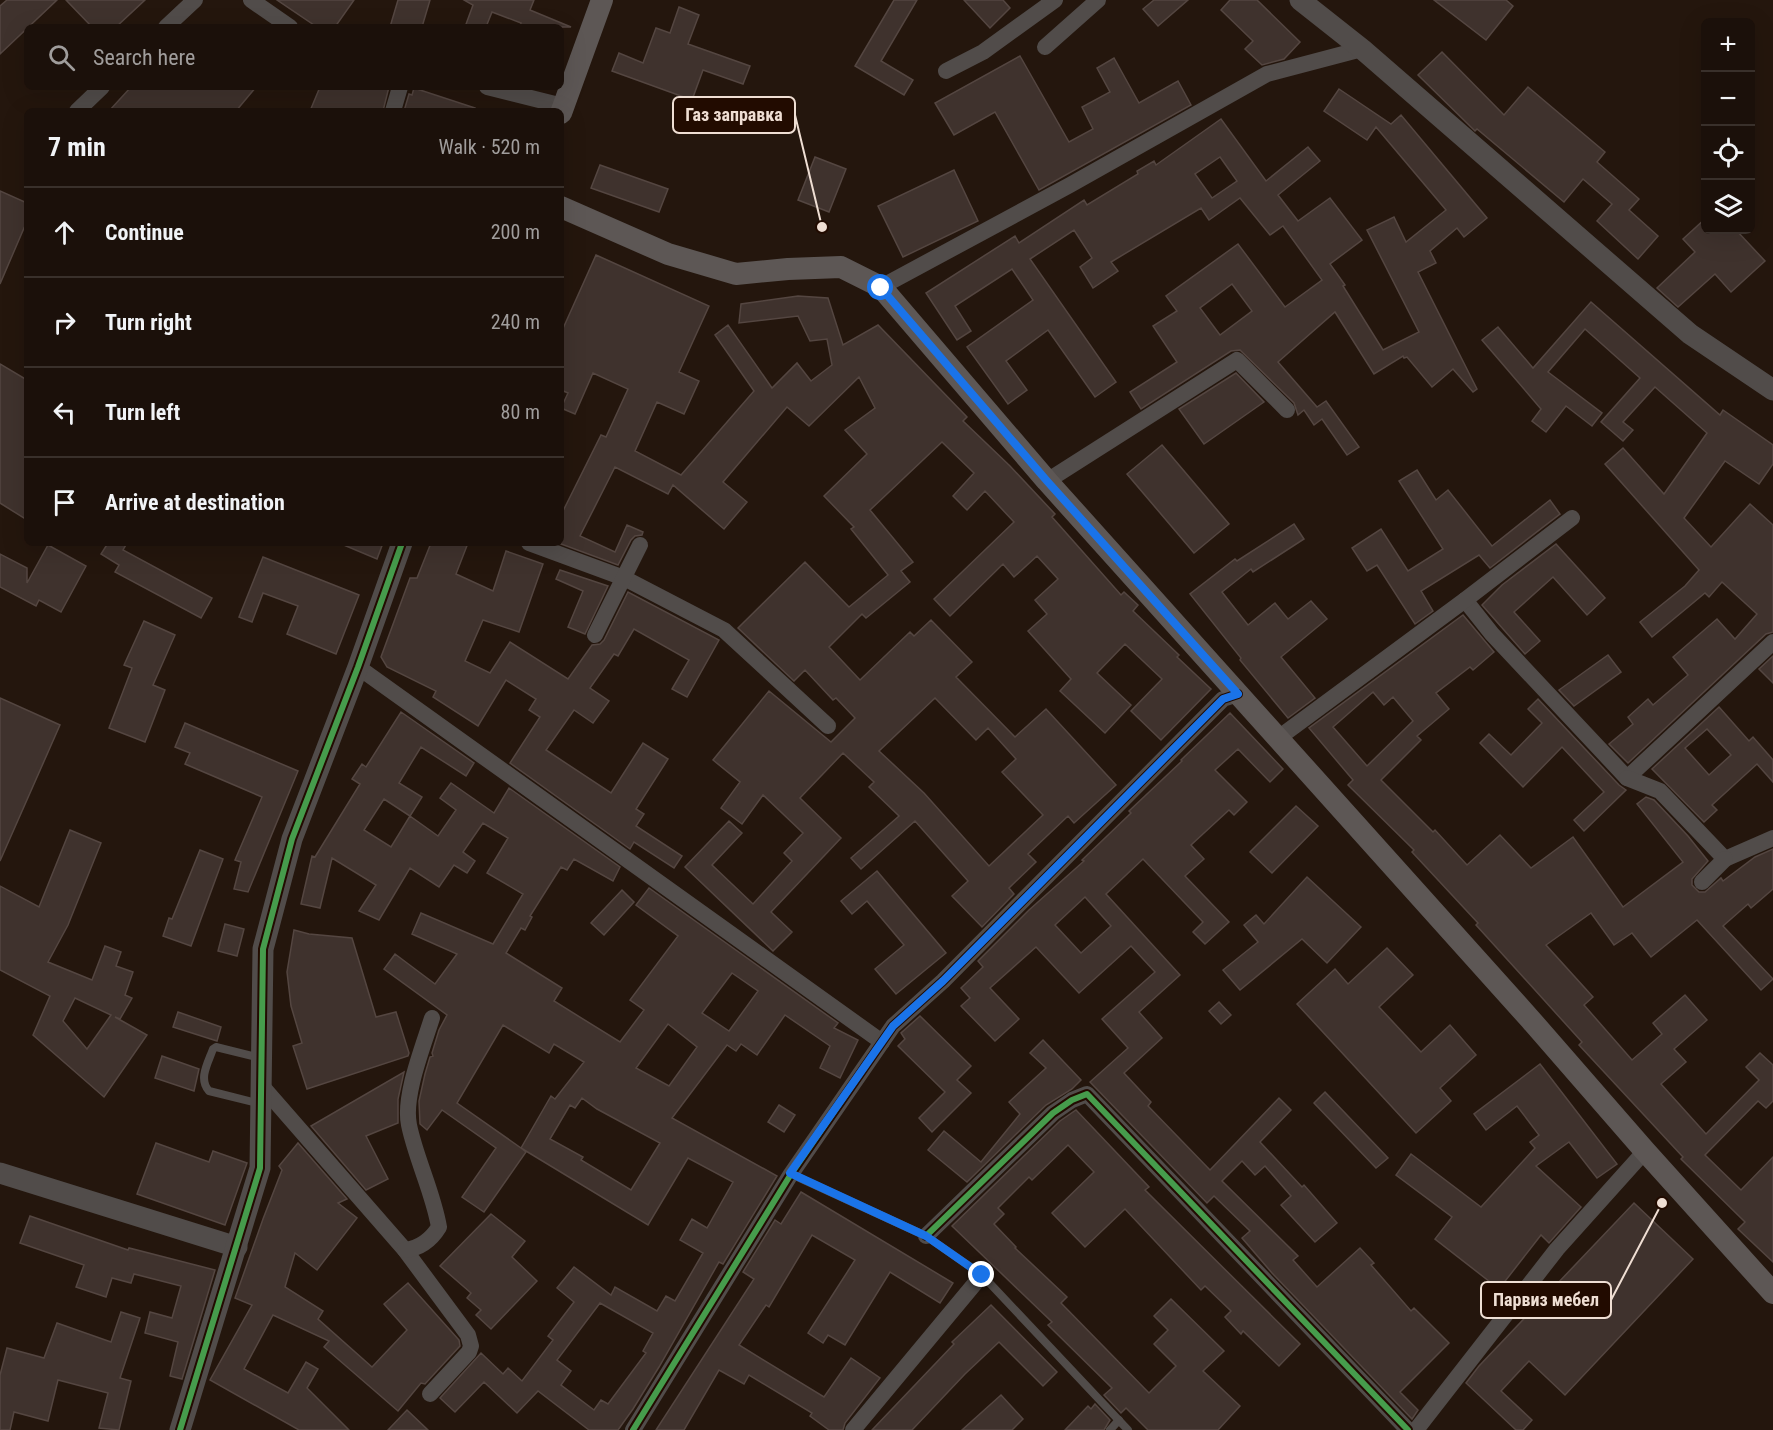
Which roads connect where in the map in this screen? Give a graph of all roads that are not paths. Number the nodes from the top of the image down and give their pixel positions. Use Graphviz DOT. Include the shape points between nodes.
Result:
graph roads {
  1 [pos="195,0"];
  2 [pos="251,0"];
  3 [pos="602,0"];
  4 [pos="1055,0"];
  5 [pos="1098,0"];
  6 [pos="1300,0"];
  7 [pos="169,24"];
  8 [pos="286,24"];
  9 [pos="1045,47"];
  10 [pos="1362,49"];
  11 [pos="946,72"];
  12 [pos="99,90"];
  13 [pos="399,90"];
  14 [pos="497,90"];
  15 [pos="79,108"];
  16 [pos="394,108"];
  17 [pos="559,108"];
  18 [pos="562,108"];
  19 [pos="564,208"];
  20 [pos="881,288"];
  21 [pos="1773,390"];
  22 [pos="1287,410"];
  23 [pos="1047,481"];
  24 [pos="1572,518"];
  25 [pos="640,545"];
  26 [pos="401,546"];
  27 [pos="537,546"];
  28 [pos="624,578"];
  29 [pos="1465,600"];
  30 [pos="595,635"];
  31 [pos="1773,642"];
  32 [pos="358,667"];
  33 [pos="1238,694"];
  34 [pos="828,726"];
  35 [pos="1277,739"];
  36 [pos="1627,778"];
  37 [pos="1773,838"];
  38 [pos="1725,859"];
  39 [pos="1702,882"];
  40 [pos="432,1018"];
  41 [pos="882,1042"];
  42 [pos="261,1058"];
  43 [pos="261,1094"];
  44 [pos="1645,1151"];
  45 [pos="0,1173"];
  46 [pos="790,1173"];
  47 [pos="926,1236"];
  48 [pos="237,1247"];
  49 [pos="405,1250"];
  50 [pos="982,1275"];
  51 [pos="1773,1293"];
  52 [pos="430,1394"];
  53 [pos="1119,1420"];
  54 [pos="180,1430"];
  55 [pos="633,1430"];
  56 [pos="852,1430"];
  57 [pos="1110,1430"];
  58 [pos="1128,1430"];
  59 [pos="1408,1430"];
  60 [pos="1416,1430"];
  1 -- 7 [label="street"];
  2 -- 8 [label="street"];
  3 -- 18 [label="main road"];
  4 -- 11 [label="street" via="983,52"];
  5 -- 9 [label="street"];
  6 -- 10 [label="street"];
  10 -- 20 [label="street" via="1267,74"];
  10 -- 21 [label="street" via="1690,334"];
  12 -- 15 [label="street"];
  13 -- 16 [label="street"];
  14 -- 17 [label="street"];
  19 -- 20 [label="main road" via="668,254 736,274 841,267"];
  20 -- 23 [label="main road"];
  22 -- 23 [label="street" via="1237,360"];
  23 -- 33 [label="main road"];
  24 -- 29 [label="street"];
  25 -- 28 [label="street"];
  26 -- 32 [label="street"];
  27 -- 28 [label="street"];
  28 -- 30 [label="street"];
  28 -- 34 [label="street" via="724,630"];
  29 -- 35 [label="street"];
  29 -- 36 [label="street"];
  31 -- 36 [label="street"];
  32 -- 41 [label="street"];
  32 -- 42 [label="street" via="292,839 263,949"];
  33 -- 35 [label="main road"];
  33 -- 41 [label="street" via="1223,699 943,981 893,1026"];
  35 -- 44 [label="main road"];
  36 -- 38 [label="street" via="1660,791"];
  37 -- 38 [label="street"];
  38 -- 39 [label="street"];
  40 -- 49 [label="street" via="418,1060 409,1124 439,1227 431,1239"];
  41 -- 46 [label="street"];
  42 -- 43 [label="street"];
  42 -- 43 [label="lane" via="216,1047 203,1079 209,1091"];
  43 -- 48 [label="street" via="260,1168"];
  43 -- 49 [label="street"];
  44 -- 51 [label="main road"];
  44 -- 60 [label="street" via="1557,1249"];
  45 -- 48 [label="street"];
  46 -- 47 [label="lane"];
  46 -- 55 [label="street"];
  47 -- 50 [label="lane"];
  47 -- 59 [label="street" via="1053,1113 1087,1094"];
  48 -- 54 [label="street"];
  49 -- 52 [label="street" via="470,1340 469,1352"];
  50 -- 53 [label="lane"];
  50 -- 56 [label="street"];
  53 -- 57 [label="lane"];
  53 -- 58 [label="lane"];
}
